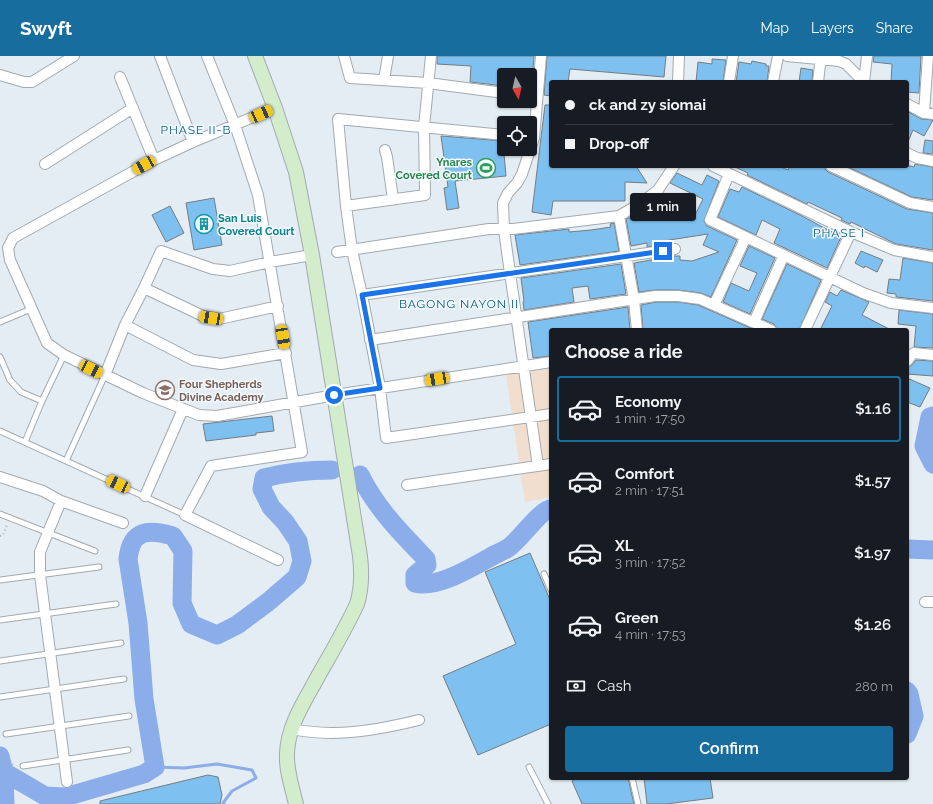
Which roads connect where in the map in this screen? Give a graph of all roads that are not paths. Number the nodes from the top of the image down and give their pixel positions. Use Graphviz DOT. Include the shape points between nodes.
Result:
graph roads {
  1 [pos="74,56"];
  2 [pos="160,56"];
  3 [pos="207,56"];
  4 [pos="255,56"];
  5 [pos="344,56"];
  6 [pos="388,56"];
  7 [pos="431,56"];
  8 [pos="542,56"];
  9 [pos="679,56"];
  10 [pos="733,56"];
  11 [pos="778,56"];
  12 [pos="787,56"];
  13 [pos="867,56"];
  14 [pos="928,56"];
  15 [pos="820,58"];
  16 [pos="0,74"];
  17 [pos="120,77"];
  18 [pos="384,80"];
  19 [pos="678,80"];
  20 [pos="729,80"];
  21 [pos="773,80"];
  22 [pos="818,80"];
  23 [pos="862,80"];
  24 [pos="864,80"];
  25 [pos="537,82"];
  26 [pos="428,83"];
  27 [pos="497,92"];
  28 [pos="909,105"];
  29 [pos="133,108"];
  30 [pos="275,108"];
  31 [pos="929,113"];
  32 [pos="235,125"];
  33 [pos="424,126"];
  34 [pos="497,134"];
  35 [pos="193,142"];
  36 [pos="385,150"];
  37 [pos="909,154"];
  38 [pos="527,156"];
  39 [pos="154,160"];
  40 [pos="933,161"];
  41 [pos="45,164"];
  42 [pos="673,168"];
  43 [pos="717,168"];
  44 [pos="836,168"];
  45 [pos="729,174"];
  46 [pos="393,199"];
  47 [pos="346,206"];
  48 [pos="933,207"];
  49 [pos="619,216"];
  50 [pos="504,230"];
  51 [pos="851,232"];
  52 [pos="746,237"];
  53 [pos="675,249"];
  54 [pos="352,250"];
  55 [pos="337,252"];
  56 [pos="784,255"];
  57 [pos="312,256"];
  58 [pos="627,256"];
  59 [pos="933,257"];
  60 [pos="270,262"];
  61 [pos="510,273"];
  62 [pos="830,278"];
  63 [pos="144,288"];
  64 [pos="362,295"];
  65 [pos="634,300"];
  66 [pos="714,305"];
  67 [pos="278,306"];
  68 [pos="933,308"];
  69 [pos="31,309"];
  70 [pos="516,317"];
  71 [pos="0,322"];
  72 [pos="754,322"];
  73 [pos="125,325"];
  74 [pos="637,328"];
  75 [pos="767,328"];
  76 [pos="807,328"];
  77 [pos="370,340"];
  78 [pos="286,353"];
  79 [pos="64,355"];
  80 [pos="933,355"];
  81 [pos="0,357"];
  82 [pos="909,358"];
  83 [pos="549,362"];
  84 [pos="523,366"];
  85 [pos="105,375"];
  86 [pos="380,388"];
  87 [pos="334,395"];
  88 [pos="42,401"];
  89 [pos="294,402"];
  90 [pos="183,409"];
  91 [pos="549,414"];
  92 [pos="531,417"];
  93 [pos="0,431"];
  94 [pos="25,442"];
  95 [pos="66,460"];
  96 [pos="549,464"];
  97 [pos="538,466"];
  98 [pos="0,477"];
  99 [pos="407,485"];
  100 [pos="145,496"];
  101 [pos="61,501"];
  102 [pos="0,514"];
  103 [pos="185,515"];
  104 [pos="123,523"];
  105 [pos="47,533"];
  106 [pos="95,551"];
  107 [pos="278,560"];
  108 [pos="100,567"];
  109 [pos="544,574"];
  110 [pos="40,575"];
  111 [pos="0,580"];
  112 [pos="549,585"];
  113 [pos="116,604"];
  114 [pos="46,614"];
  115 [pos="0,620"];
  116 [pos="121,643"];
  117 [pos="51,653"];
  118 [pos="0,660"];
  119 [pos="124,679"];
  120 [pos="55,689"];
  121 [pos="0,697"];
  122 [pos="129,716"];
  123 [pos="419,720"];
  124 [pos="60,727"];
  125 [pos="292,729"];
  126 [pos="6,734"];
  127 [pos="128,750"];
  128 [pos="64,760"];
  129 [pos="23,766"];
  130 [pos="529,767"];
  131 [pos="632,780"];
  132 [pos="67,782"];
  133 [pos="296,804"];
  134 [pos="548,804"];
  135 [pos="638,804"];
  1 -- 16 [label="street" via="32,82"];
  2 -- 35 [label="street"];
  3 -- 32 [label="street"];
  4 -- 30 [label="street"];
  5 -- 18 [label="street" via="350,78"];
  6 -- 18 [label="street"];
  7 -- 26 [label="street"];
  8 -- 25 [label="street"];
  9 -- 19 [label="street"];
  10 -- 20 [label="street"];
  11 -- 21 [label="street"];
  12 -- 15 [label="street"];
  13 -- 24 [label="street"];
  14 -- 31 [label="street"];
  15 -- 22 [label="street"];
  15 -- 23 [label="street" via="846,64"];
  17 -- 29 [label="street"];
  18 -- 26 [label="street"];
  26 -- 27 [label="street"];
  26 -- 33 [label="street"];
  28 -- 31 [label="street"];
  29 -- 39 [label="street"];
  29 -- 41 [label="street"];
  30 -- 32 [label="street"];
  30 -- 57 [label="street" via="296,172"];
  32 -- 35 [label="street"];
  32 -- 60 [label="street" via="258,195"];
  33 -- 34 [label="street"];
  33 -- 46 [label="street" via="425,195"];
  33 -- 47 [label="street" via="338,119"];
  35 -- 39 [label="street"];
  36 -- 46 [label="street"];
  37 -- 40 [label="street"];
  38 -- 50 [label="street" via="522,174 503,203"];
  39 -- 69 [label="street" via="13,238 8,248 10,260"];
  42 -- 49 [label="street" via="658,190"];
  43 -- 45 [label="street"];
  44 -- 48 [label="street" via="910,203"];
  45 -- 51 [label="street"];
  45 -- 52 [label="street" via="710,220"];
  46 -- 47 [label="street"];
  47 -- 54 [label="street"];
  49 -- 50 [label="street"];
  49 -- 58 [label="street"];
  50 -- 54 [label="street" via="489,229"];
  50 -- 61 [label="street"];
  51 -- 59 [label="street" via="894,250"];
  51 -- 62 [label="street"];
  52 -- 56 [label="street"];
  52 -- 66 [label="street"];
  53 -- 58 [label="street"];
  54 -- 55 [label="street"];
  54 -- 64 [label="street"];
  56 -- 62 [label="street"];
  56 -- 72 [label="street"];
  57 -- 60 [label="street"];
  57 -- 87 [label="street"];
  58 -- 61 [label="street"];
  58 -- 65 [label="street"];
  60 -- 63 [label="street" via="230,271 214,269 161,251"];
  60 -- 67 [label="street"];
  61 -- 64 [label="street"];
  61 -- 70 [label="street"];
  62 -- 68 [label="street" via="863,294 891,303"];
  62 -- 76 [label="street"];
  63 -- 67 [label="street" via="203,316 219,319"];
  63 -- 73 [label="street"];
  64 -- 77 [label="street"];
  65 -- 66 [label="street" via="655,296 678,296 700,299"];
  65 -- 70 [label="street"];
  65 -- 74 [label="street"];
  66 -- 72 [label="street"];
  67 -- 78 [label="street"];
  69 -- 71 [label="lane"];
  69 -- 79 [label="street" via="47,343"];
  70 -- 77 [label="street"];
  70 -- 84 [label="street"];
  72 -- 75 [label="street"];
  73 -- 78 [label="street" via="193,360 221,364"];
  73 -- 85 [label="street"];
  77 -- 86 [label="street"];
  78 -- 89 [label="street"];
  79 -- 85 [label="street"];
  79 -- 88 [label="lane"];
  80 -- 82 [label="street" via="914,352"];
  81 -- 88 [label="lane" via="10,380 21,392"];
  83 -- 84 [label="street"];
  84 -- 86 [label="street"];
  84 -- 92 [label="street"];
  85 -- 90 [label="street"];
  85 -- 95 [label="lane"];
  86 -- 87 [label="street"];
  86 -- 92 [label="street" via="386,438"];
  87 -- 89 [label="street"];
  87 -- 125 [label="street" via="360,556 361,591 354,610"];
  88 -- 94 [label="lane"];
  89 -- 90 [label="street" via="217,416 199,415"];
  89 -- 103 [label="street" via="302,452 211,466"];
  90 -- 100 [label="street"];
  91 -- 92 [label="street"];
  92 -- 97 [label="street"];
  93 -- 94 [label="lane"];
  94 -- 95 [label="lane"];
  95 -- 100 [label="lane"];
  96 -- 97 [label="street"];
  97 -- 99 [label="street"];
  98 -- 101 [label="street" via="43,491"];
  100 -- 103 [label="lane"];
  101 -- 104 [label="street"];
  101 -- 105 [label="street"];
  102 -- 105 [label="lane"];
  103 -- 107 [label="street"];
  105 -- 106 [label="lane"];
  105 -- 110 [label="street" via="40,552"];
  108 -- 110 [label="lane"];
  109 -- 112 [label="lane"];
  110 -- 111 [label="lane"];
  110 -- 114 [label="street"];
  113 -- 114 [label="lane"];
  114 -- 115 [label="lane"];
  114 -- 117 [label="street"];
  116 -- 117 [label="lane"];
  117 -- 118 [label="lane"];
  117 -- 120 [label="street"];
  119 -- 120 [label="lane"];
  120 -- 121 [label="lane"];
  120 -- 124 [label="street"];
  122 -- 124 [label="lane"];
  123 -- 125 [label="street" via="394,726 337,733 319,734"];
  124 -- 126 [label="lane"];
  124 -- 128 [label="street"];
  125 -- 133 [label="street" via="287,765"];
  127 -- 128 [label="lane"];
  128 -- 129 [label="lane"];
  128 -- 132 [label="street"];
  130 -- 134 [label="lane"];
  131 -- 135 [label="lane"];
}
